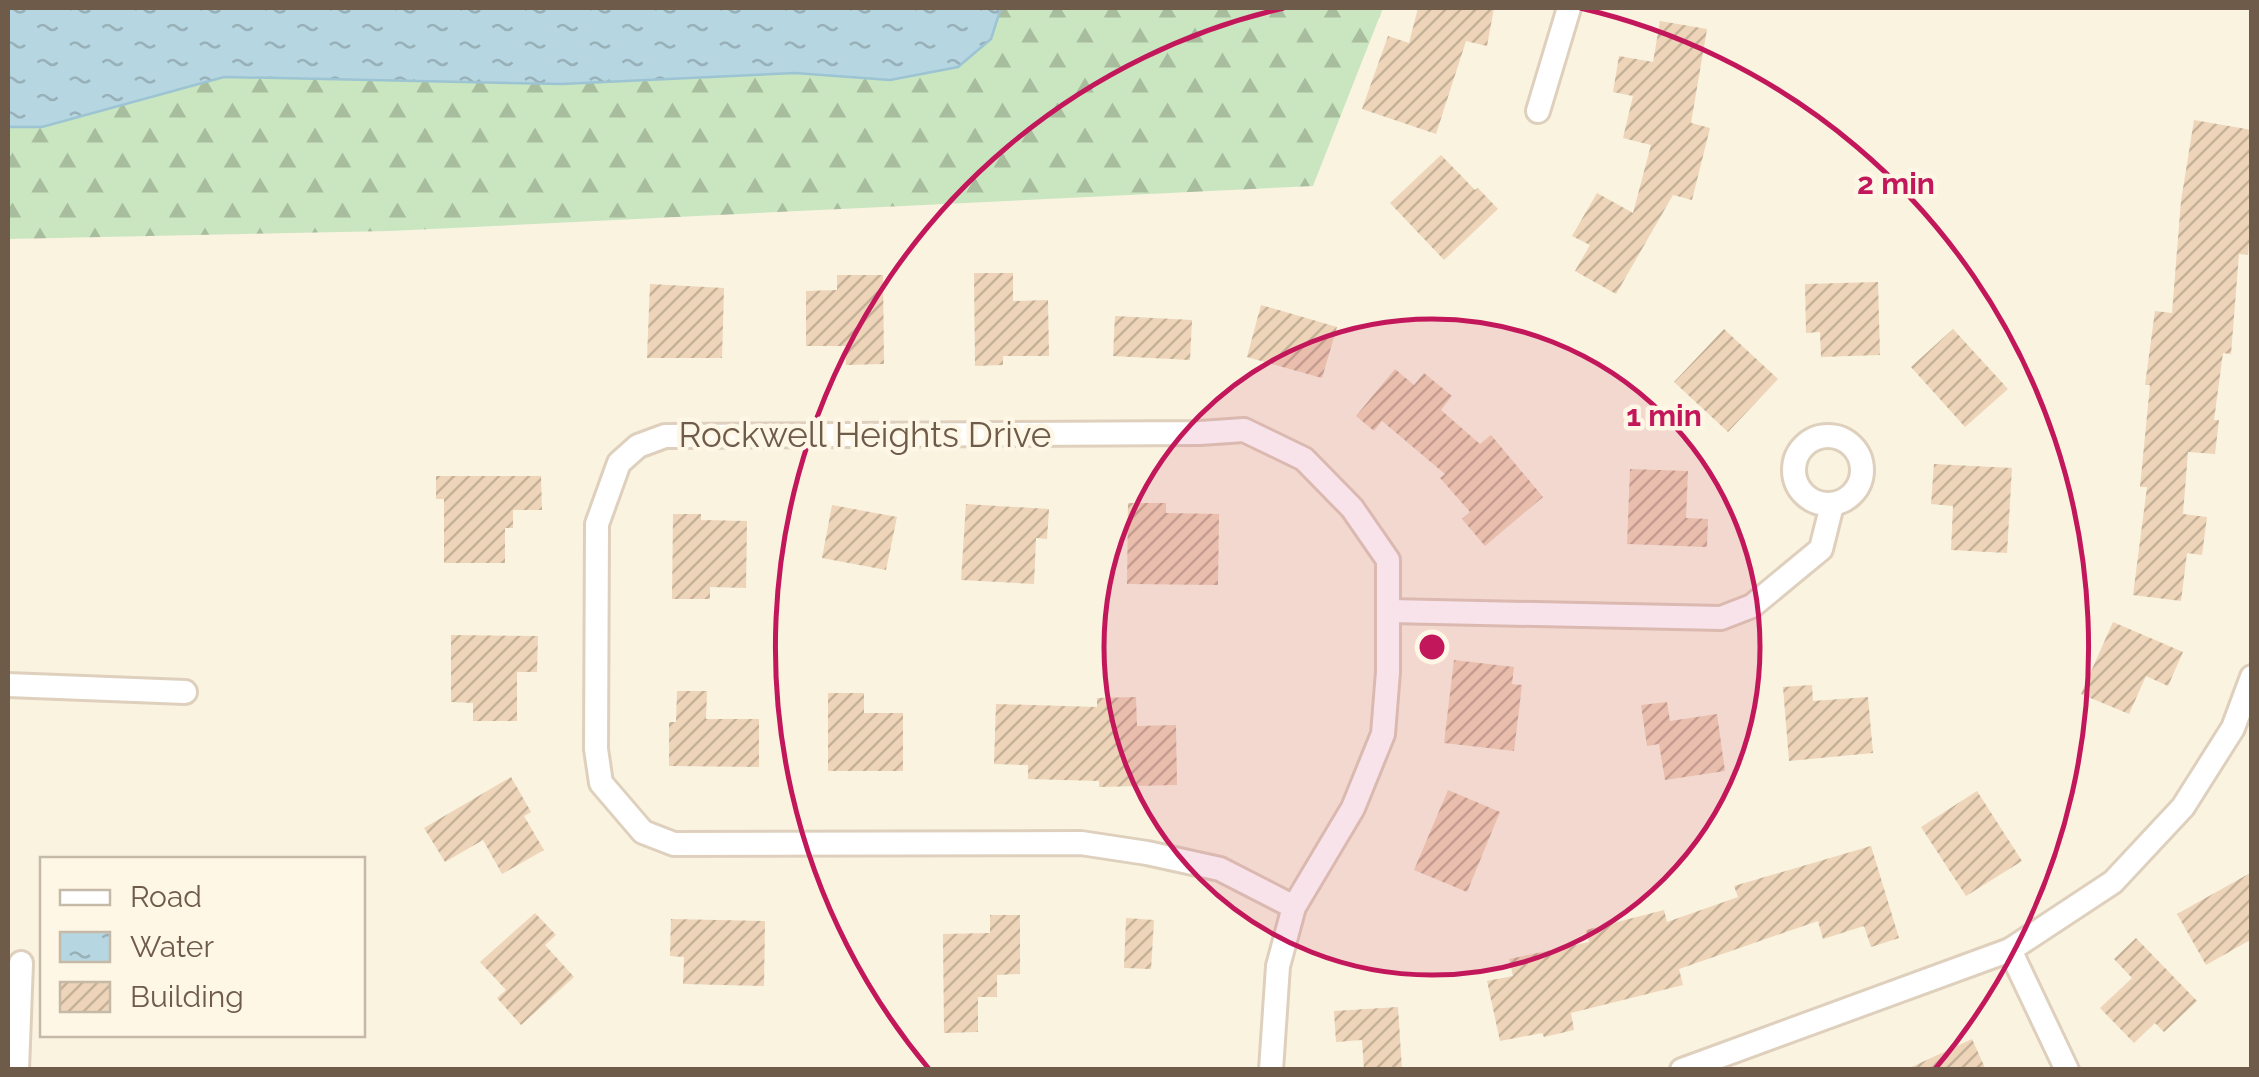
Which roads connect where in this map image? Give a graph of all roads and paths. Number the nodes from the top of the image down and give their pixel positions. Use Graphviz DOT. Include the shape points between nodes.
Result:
graph roads {
  1 [pos="1570,8"];
  2 [pos="1538,111"];
  3 [pos="1832,504"];
  4 [pos="1389,611"];
  5 [pos="8,685"];
  6 [pos="2249,691"];
  7 [pos="185,692"];
  8 [pos="1294,907"];
  9 [pos="2010,950"];
  10 [pos="22,963"];
  11 [pos="17,1070"];
  12 [pos="1271,1070"];
  13 [pos="1682,1070"];
  14 [pos="2067,1070"];
  1 -- 2 [label="street"];
  3 -- 4 [label="street" via="1821,549 1752,606 1722,618"];
  4 -- 8 [label="street, Rockwell Heights Drive" via="1384,734 1353,808"];
  4 -- 8 [label="street, Rockwell Heights Drive" via="1388,560 1352,508 1304,460 1244,430 665,436 638,446 619,463 597,524 596,749 602,782 643,832 674,844 1082,843 1220,869"];
  5 -- 7 [label="street"];
  6 -- 9 [label="street" via="2183,808 2113,882"];
  8 -- 12 [label="street, Rockwell Heights Drive" via="1278,966"];
  9 -- 13 [label="street"];
  9 -- 14 [label="street"];
  10 -- 11 [label="street"];
}
